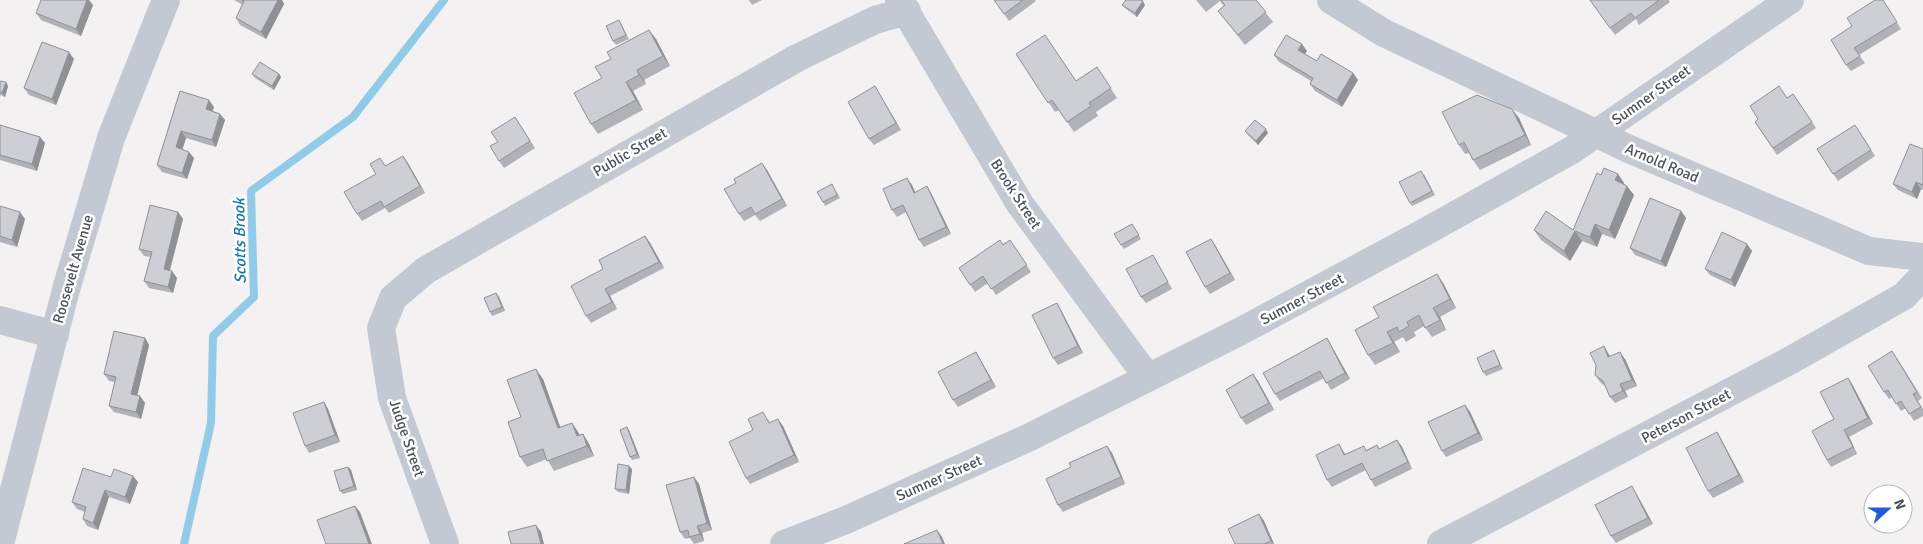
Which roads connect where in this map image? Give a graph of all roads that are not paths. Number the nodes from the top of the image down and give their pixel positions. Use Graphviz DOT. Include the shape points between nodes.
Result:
graph roads {
  1 [pos="166,0"];
  2 [pos="1331,0"];
  3 [pos="1790,0"];
  4 [pos="903,6"];
  5 [pos="1595,134"];
  6 [pos="1923,257"];
  7 [pos="1923,276"];
  8 [pos="0,320"];
  9 [pos="381,328"];
  10 [pos="55,335"];
  11 [pos="1148,378"];
  12 [pos="0,544"];
  13 [pos="445,544"];
  14 [pos="784,544"];
  15 [pos="1441,544"];
  1 -- 10 [label="street, Roosevelt Avenue" via="111,138"];
  2 -- 5 [label="street, Arnold Road" via="1384,33"];
  3 -- 5 [label="street, Sumner Street"];
  4 -- 9 [label="street, Public Street" via="797,58 426,270 393,298"];
  4 -- 11 [label="street, Brook Street" via="1020,204"];
  5 -- 6 [label="street, Arnold Road" via="1869,251"];
  5 -- 11 [label="street, Sumner Street" via="1423,233"];
  7 -- 15 [label="street, Peterson Street" via="1904,296 1800,355"];
  8 -- 10 [label="street"];
  9 -- 13 [label="street, Judge Street" via="392,398"];
  10 -- 12 [label="street, Roosevelt Avenue"];
  11 -- 14 [label="street, Sumner Street" via="1021,441 846,520"];
}
